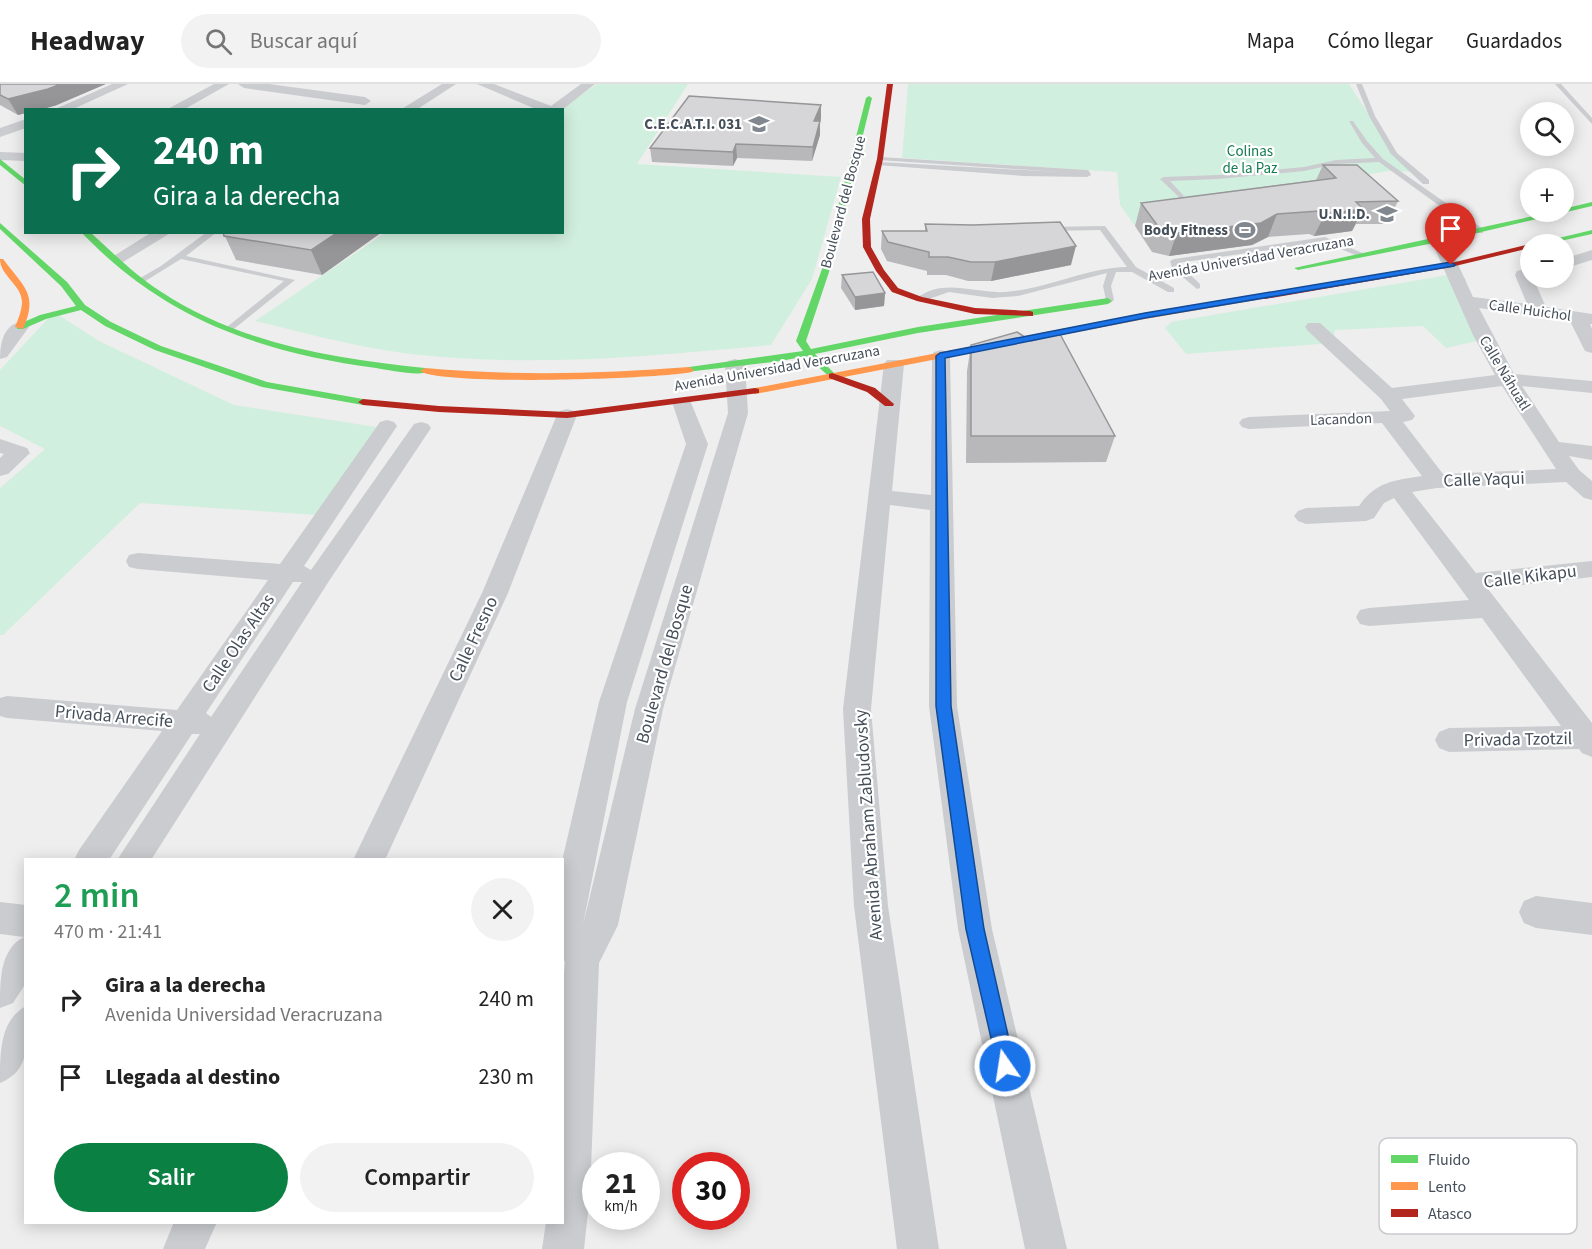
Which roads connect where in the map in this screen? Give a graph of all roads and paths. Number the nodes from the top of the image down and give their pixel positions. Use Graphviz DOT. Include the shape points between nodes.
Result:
graph roads {
  1 [pos="90,84"];
  2 [pos="122,84"];
  3 [pos="223,84"];
  4 [pos="244,84"];
  5 [pos="450,84"];
  6 [pos="483,84"];
  7 [pos="589,84"];
  8 [pos="872,84"];
  9 [pos="890,84"];
  10 [pos="1359,84"];
  11 [pos="1558,84"];
  12 [pos="105,91"];
  13 [pos="205,92"];
  14 [pos="365,101"];
  15 [pos="64,108"];
  16 [pos="163,108"];
  17 [pos="176,108"];
  18 [pos="412,108"];
  19 [pos="547,108"];
  20 [pos="555,108"];
  21 [pos="0,117"];
  22 [pos="1351,122"];
  23 [pos="1592,122"];
  24 [pos="21,125"];
  25 [pos="0,133"];
  26 [pos="0,156"];
  27 [pos="24,157"];
  28 [pos="1381,160"];
  29 [pos="0,161"];
  30 [pos="880,161"];
  31 [pos="989,168"];
  32 [pos="16,178"];
  33 [pos="1180,196"];
  34 [pos="1592,204"];
  35 [pos="1574,208"];
  36 [pos="1520,221"];
  37 [pos="1043,229"];
  38 [pos="1,230"];
  39 [pos="1485,230"];
  40 [pos="1592,232"];
  41 [pos="89,234"];
  42 [pos="161,234"];
  43 [pos="210,234"];
  44 [pos="1574,236"];
  45 [pos="1439,240"];
  46 [pos="1520,248"];
  47 [pos="1363,255"];
  48 [pos="1592,255"];
  49 [pos="181,257"];
  50 [pos="117,259"];
  51 [pos="844,260"];
  52 [pos="0,261"];
  53 [pos="863,261"];
  54 [pos="1574,261"];
  55 [pos="1451,265"];
  56 [pos="826,269"];
  57 [pos="1133,269"];
  58 [pos="1288,270"];
  59 [pos="880,271"];
  60 [pos="1112,271"];
  61 [pos="139,281"];
  62 [pos="1246,285"];
  63 [pos="1202,286"];
  64 [pos="1529,288"];
  65 [pos="1172,290"];
  66 [pos="1151,293"];
  67 [pos="920,299"];
  68 [pos="1115,299"];
  69 [pos="1467,301"];
  70 [pos="1200,306"];
  71 [pos="82,307"];
  72 [pos="1539,312"];
  73 [pos="1030,314"];
  74 [pos="1584,318"];
  75 [pos="20,327"];
  76 [pos="1314,327"];
  77 [pos="230,329"];
  78 [pos="1592,347"];
  79 [pos="808,352"];
  80 [pos="0,353"];
  81 [pos="940,356"];
  82 [pos="894,364"];
  83 [pos="735,365"];
  84 [pos="227,373"];
  85 [pos="832,376"];
  86 [pos="1507,379"];
  87 [pos="1592,387"];
  88 [pos="738,394"];
  89 [pos="1388,395"];
  90 [pos="271,400"];
  91 [pos="682,402"];
  92 [pos="890,404"];
  93 [pos="567,415"];
  94 [pos="1388,417"];
  95 [pos="1249,423"];
  96 [pos="494,426"];
  97 [pos="697,444"];
  98 [pos="729,444"];
  99 [pos="0,445"];
  100 [pos="1552,447"];
  101 [pos="1592,453"];
  102 [pos="0,469"];
  103 [pos="1571,476"];
  104 [pos="1437,481"];
  105 [pos="1397,487"];
  106 [pos="1592,493"];
  107 [pos="880,498"];
  108 [pos="942,504"];
  109 [pos="1306,516"];
  110 [pos="138,561"];
  111 [pos="1592,569"];
  112 [pos="286,573"];
  113 [pos="320,575"];
  114 [pos="1468,583"];
  115 [pos="1487,608"];
  116 [pos="1369,617"];
  117 [pos="6,707"];
  118 [pos="184,721"];
  119 [pos="222,724"];
  120 [pos="1449,740"];
  121 [pos="1590,740"];
  122 [pos="91,858"];
  123 [pos="134,858"];
  124 [pos="370,858"];
  125 [pos="1536,912"];
  126 [pos="0,918"];
  127 [pos="1592,919"];
  128 [pos="24,921"];
  129 [pos="24,956"];
  130 [pos="572,960"];
  131 [pos="0,990"];
  132 [pos="24,1027"];
  133 [pos="0,1064"];
  134 [pos="566,1194"];
  135 [pos="195,1224"];
  136 [pos="184,1249"];
  137 [pos="563,1249"];
  138 [pos="918,1249"];
  139 [pos="1046,1249"];
  1 -- 12 [label="street"];
  2 -- 12 [label="street"];
  3 -- 13 [label="street"];
  4 -- 14 [label="street"];
  5 -- 18 [label="street"];
  6 -- 19 [label="street"];
  7 -- 20 [label="street"];
  8 -- 56 [label="main road, Boulevard del Bosque"];
  9 -- 30 [label="main road, Boulevard del Bosque"];
  10 -- 39 [label="lane" via="1394,154"];
  11 -- 23 [label="lane"];
  12 -- 15 [label="street"];
  13 -- 16 [label="street"];
  13 -- 17 [label="street"];
  21 -- 24 [label="street"];
  22 -- 28 [label="lane"];
  24 -- 25 [label="street"];
  26 -- 27 [label="street"];
  28 -- 33 [label="lane" via="1164,179"];
  28 -- 39 [label="lane"];
  29 -- 32 [label="main road"];
  30 -- 31 [label="lane"];
  30 -- 59 [label="main road, Boulevard del Bosque" via="866,219 872,233 867,247"];
  31 -- 31 [label="lane" via="1086,172 1087,175 1024,174"];
  34 -- 35 [label="main road, Avenida Universidad Veracruzana"];
  36 -- 39 [label="main road, Avenida Universidad Veracruzana"];
  37 -- 57 [label="lane" via="1102,228"];
  38 -- 71 [label="main road, Avenida Universidad Veracruzana" via="64,284"];
  39 -- 45 [label="main road, Avenida Universidad Veracruzana"];
  40 -- 44 [label="main road"];
  41 -- 50 [label="main road, Avenida Universidad Veracruzana"];
  42 -- 50 [label="street"];
  43 -- 49 [label="lane"];
  45 -- 47 [label="main road, Avenida Universidad Veracruzana"];
  45 -- 55 [label="street, Calle Náhuatl"];
  46 -- 55 [label="main road, Avenida Universidad Veracruzana"];
  47 -- 58 [label="main road, Avenida Universidad Veracruzana"];
  47 -- 63 [label="lane" via="1325,239 1174,261 1174,266"];
  48 -- 54 [label="street"];
  49 -- 61 [label="lane"];
  49 -- 77 [label="lane" via="291,280"];
  50 -- 61 [label="main road, Avenida Universidad Veracruzana"];
  51 -- 56 [label="main road"];
  52 -- 75 [label="main road" via="27,302"];
  53 -- 59 [label="main road"];
  55 -- 69 [label="street, Calle Náhuatl"];
  55 -- 70 [label="main road, Avenida Universidad Veracruzana"];
  56 -- 79 [label="main road, Boulevard del Bosque" via="801,341"];
  57 -- 60 [label="lane"];
  57 -- 65 [label="lane"];
  59 -- 67 [label="main road, Boulevard del Bosque" via="895,290"];
  60 -- 67 [label="lane" via="1094,272 1026,292 993,295 939,289"];
  60 -- 68 [label="lane" via="1107,286"];
  61 -- 77 [label="main road, Avenida Universidad Veracruzana" via="177,306"];
  62 -- 70 [label="main road" via="1203,297"];
  63 -- 65 [label="main road, Avenida Universidad Veracruzana"];
  64 -- 72 [label="street"];
  65 -- 66 [label="main road, Avenida Universidad Veracruzana"];
  67 -- 73 [label="main road, Boulevard del Bosque" via="975,311"];
  68 -- 73 [label="main road, Avenida Universidad Veracruzana"];
  69 -- 72 [label="street, Calle Huichol"];
  69 -- 86 [label="street, Calle Náhuatl"];
  70 -- 81 [label="main road, Avenida Universidad Veracruzana"];
  71 -- 75 [label="main road"];
  71 -- 84 [label="main road, Avenida Universidad Veracruzana" via="158,348"];
  72 -- 74 [label="street, Calle Huichol"];
  73 -- 79 [label="main road, Avenida Universidad Veracruzana" via="917,330"];
  74 -- 78 [label="street"];
  75 -- 80 [label="street"];
  76 -- 89 [label="street"];
  77 -- 83 [label="main road, Avenida Universidad Veracruzana" via="326,356 444,373 589,377"];
  79 -- 83 [label="main road, Avenida Universidad Veracruzana"];
  79 -- 85 [label="main road"];
  81 -- 82 [label="main road, Avenida Universidad Veracruzana"];
  81 -- 108 [label="street"];
  82 -- 85 [label="main road, Avenida Universidad Veracruzana"];
  82 -- 92 [label="street, Avenida Abraham Zabludovsky"];
  83 -- 88 [label="street, Boulevard del Bosque"];
  84 -- 90 [label="main road" via="244,387"];
  84 -- 93 [label="main road, Avenida Universidad Veracruzana" via="342,400"];
  85 -- 88 [label="main road, Avenida Universidad Veracruzana"];
  85 -- 92 [label="main road" via="871,390"];
  86 -- 87 [label="street"];
  86 -- 89 [label="street"];
  86 -- 100 [label="street, Calle Náhuatl"];
  88 -- 91 [label="main road, Avenida Universidad Veracruzana"];
  88 -- 98 [label="street, Boulevard del Bosque" via="738,413"];
  89 -- 94 [label="street, Lacandon" via="1405,416"];
  91 -- 93 [label="main road, Avenida Universidad Veracruzana"];
  91 -- 97 [label="street"];
  92 -- 107 [label="street, Avenida Abraham Zabludovsky"];
  93 -- 96 [label="main road"];
  93 -- 124 [label="street, Calle Fresno" via="495,593"];
  94 -- 95 [label="street, Lacandon"];
  94 -- 104 [label="street"];
  97 -- 98 [label="street"];
  97 -- 130 [label="street, Boulevard del Bosque" via="613,702 565,924"];
  98 -- 130 [label="street, Boulevard del Bosque" via="649,709 601,925"];
  99 -- 102 [label="street" via="18,453"];
  100 -- 101 [label="street"];
  100 -- 103 [label="street, Calle Náhuatl"];
  103 -- 104 [label="street, Calle Yaqui"];
  103 -- 106 [label="street, Calle Náhuatl"];
  104 -- 105 [label="street, Calle Yaqui"];
  105 -- 109 [label="street" via="1376,498 1366,513"];
  105 -- 114 [label="street"];
  107 -- 108 [label="street"];
  107 -- 138 [label="street, Avenida Abraham Zabludovsky" via="857,709 871,906"];
  108 -- 139 [label="street" via="944,706 975,929"];
  110 -- 112 [label="street"];
  111 -- 114 [label="street, Calle Kikapu"];
  112 -- 113 [label="street"];
  112 -- 113 [label="street, Calle Olas Altas" via="405,427"];
  112 -- 118 [label="street, Calle Olas Altas"];
  113 -- 119 [label="street, Calle Olas Altas"];
  114 -- 115 [label="street"];
  115 -- 116 [label="street"];
  115 -- 121 [label="street"];
  117 -- 118 [label="street, Privada Arrecife"];
  118 -- 119 [label="street, Privada Arrecife"];
  118 -- 122 [label="street, Calle Olas Altas"];
  119 -- 123 [label="street, Calle Olas Altas"];
  120 -- 121 [label="street, Privada Tzotzil"];
  125 -- 127 [label="street"];
  126 -- 128 [label="street"];
  129 -- 131 [label="street"];
  130 -- 134 [label="street, Boulevard del Bosque"];
  132 -- 133 [label="street"];
  134 -- 137 [label="street, Boulevard del Bosque"];
  135 -- 136 [label="street"];
}
